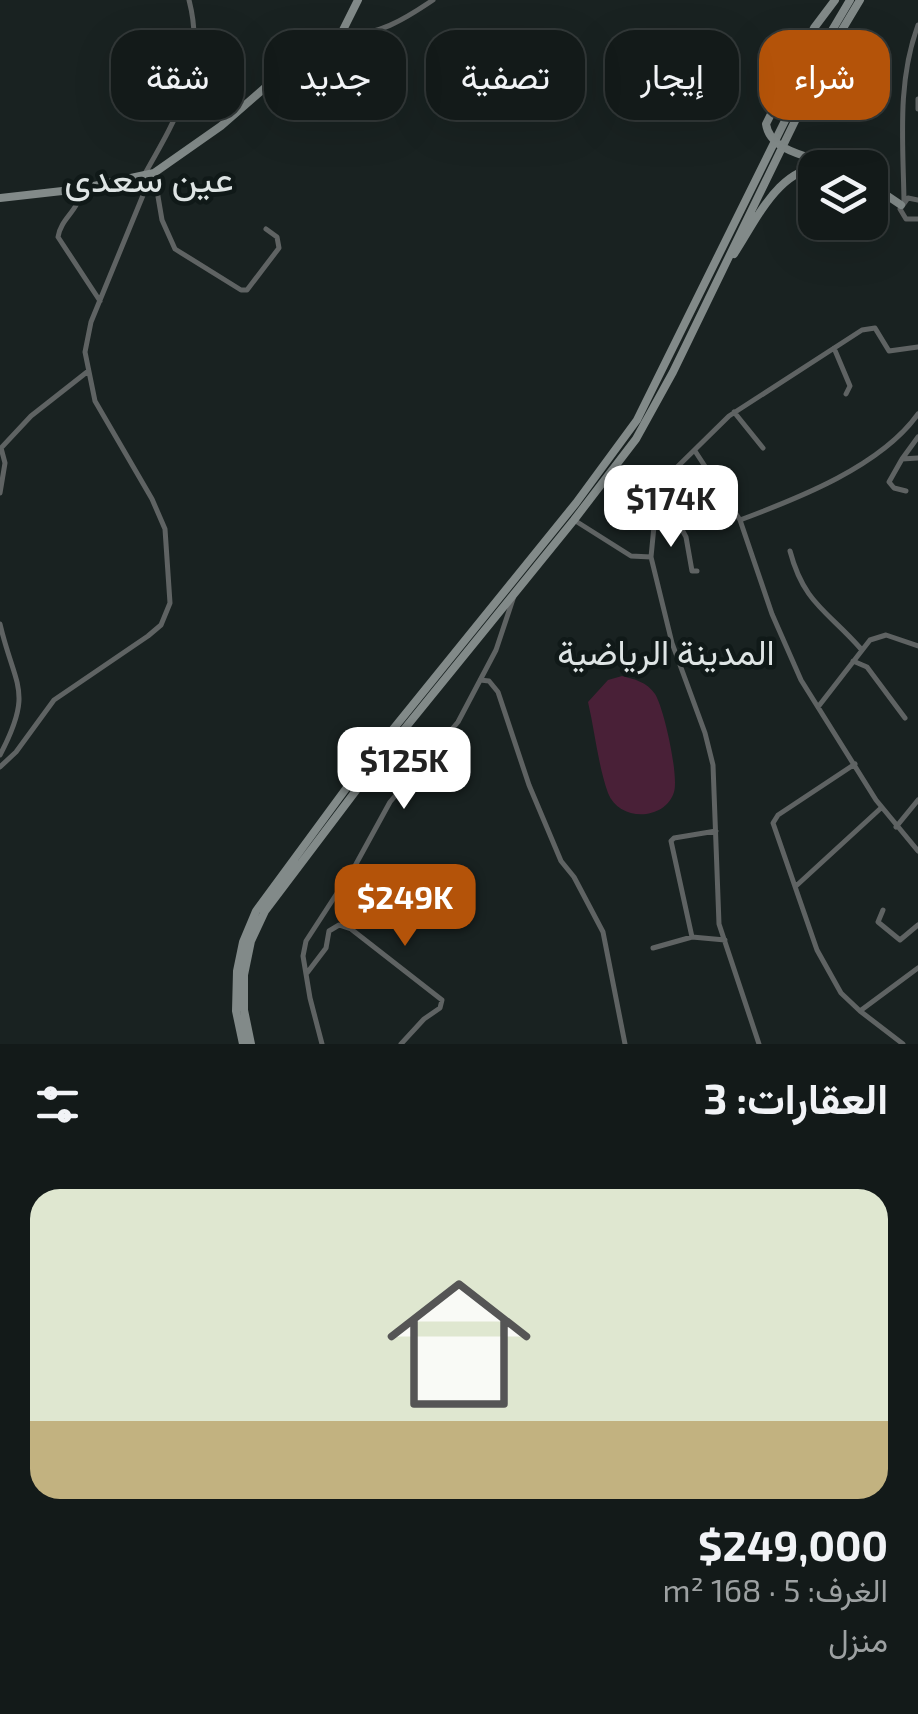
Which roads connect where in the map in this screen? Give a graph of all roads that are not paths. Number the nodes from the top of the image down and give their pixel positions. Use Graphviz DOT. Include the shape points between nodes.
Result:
graph roads {
  1 [pos="189,0"];
  2 [pos="358,0"];
  3 [pos="433,0"];
  4 [pos="835,0"];
  5 [pos="850,0"];
  6 [pos="860,0"];
  7 [pos="918,25"];
  8 [pos="343,30"];
  9 [pos="377,30"];
  10 [pos="835,30"];
  11 [pos="841,30"];
  12 [pos="264,89"];
  13 [pos="918,100"];
  14 [pos="918,109"];
  15 [pos="790,120"];
  16 [pos="798,153"];
  17 [pos="798,172"];
  18 [pos="154,173"];
  19 [pos="143,177"];
  20 [pos="80,189"];
  21 [pos="888,194"];
  22 [pos="0,198"];
  23 [pos="918,200"];
  24 [pos="903,203"];
  25 [pos="918,219"];
  26 [pos="740,224"];
  27 [pos="266,229"];
  28 [pos="718,279"];
  29 [pos="100,302"];
  30 [pos="918,346"];
  31 [pos="834,348"];
  32 [pos="87,372"];
  33 [pos="846,394"];
  34 [pos="734,412"];
  35 [pos="918,414"];
  36 [pos="918,438"];
  37 [pos="763,448"];
  38 [pos="694,451"];
  39 [pos="918,458"];
  40 [pos="902,460"];
  41 [pos="661,491"];
  42 [pos="906,491"];
  43 [pos="0,493"];
  44 [pos="574,520"];
  45 [pos="740,520"];
  46 [pos="790,551"];
  47 [pos="651,556"];
  48 [pos="697,571"];
  49 [pos="514,596"];
  50 [pos="0,624"];
  51 [pos="918,646"];
  52 [pos="861,649"];
  53 [pos="853,662"];
  54 [pos="480,680"];
  55 [pos="818,706"];
  56 [pos="905,718"];
  57 [pos="0,755"];
  58 [pos="855,764"];
  59 [pos="0,768"];
  60 [pos="918,800"];
  61 [pos="881,808"];
  62 [pos="896,826"];
  63 [pos="716,831"];
  64 [pos="918,850"];
  65 [pos="796,886"];
  66 [pos="883,910"];
  67 [pos="918,925"];
  68 [pos="692,938"];
  69 [pos="724,940"];
  70 [pos="652,948"];
  71 [pos="918,968"];
  72 [pos="306,974"];
  73 [pos="860,1010"];
  74 [pos="243,1044"];
  75 [pos="252,1044"];
  76 [pos="322,1044"];
  77 [pos="401,1044"];
  78 [pos="625,1044"];
  79 [pos="759,1044"];
  80 [pos="902,1044"];
  1 -- 19 [label="street" via="196,46 192,71"];
  2 -- 8 [label="main road"];
  3 -- 9 [label="street"];
  4 -- 16 [label="main road" via="768,115 771,139"];
  5 -- 10 [label="main road"];
  6 -- 11 [label="main road"];
  7 -- 24 [label="street" via="903,89"];
  12 -- 18 [label="main road"];
  13 -- 14 [label="street"];
  15 -- 26 [label="main road"];
  17 -- 28 [label="main road"];
  18 -- 19 [label="main road"];
  18 -- 27 [label="street" via="174,249 241,290 248,290 279,248"];
  19 -- 20 [label="main road"];
  19 -- 29 [label="street" via="146,188"];
  20 -- 22 [label="main road"];
  20 -- 29 [label="street" via="58,237"];
  21 -- 24 [label="main road"];
  23 -- 24 [label="street"];
  24 -- 25 [label="street" via="906,220"];
  26 -- 28 [label="main road"];
  26 -- 74 [label="main road" via="630,431 268,891 240,955 236,1010"];
  28 -- 44 [label="main road" via="640,432"];
  29 -- 32 [label="street" via="86,338"];
  30 -- 31 [label="street" via="889,351 871,327"];
  31 -- 33 [label="street" via="850,386"];
  31 -- 34 [label="street"];
  32 -- 43 [label="street" via="1,448"];
  32 -- 59 [label="street" via="100,412 162,518 169,610 148,636 54,700"];
  34 -- 37 [label="street"];
  34 -- 38 [label="street"];
  35 -- 45 [label="street" via="892,444 784,504"];
  36 -- 40 [label="street"];
  38 -- 41 [label="street"];
  38 -- 45 [label="street"];
  39 -- 40 [label="street"];
  40 -- 42 [label="street" via="890,482"];
  41 -- 47 [label="street"];
  41 -- 48 [label="street"];
  44 -- 47 [label="street" via="631,556"];
  44 -- 49 [label="main road"];
  45 -- 55 [label="street" via="776,624"];
  46 -- 52 [label="street" via="807,594"];
  47 -- 63 [label="street" via="679,665 709,745"];
  49 -- 54 [label="street"];
  49 -- 75 [label="main road" via="264,912 244,975"];
  50 -- 57 [label="street" via="22,697"];
  51 -- 52 [label="street" via="879,636"];
  52 -- 53 [label="street"];
  53 -- 55 [label="street"];
  53 -- 56 [label="street" via="867,668"];
  54 -- 72 [label="street" via="451,732 400,787 316,921 304,949"];
  54 -- 78 [label="street" via="498,692 561,862 598,921"];
  55 -- 58 [label="street"];
  58 -- 61 [label="street"];
  58 -- 65 [label="street" via="774,819"];
  60 -- 62 [label="street"];
  61 -- 62 [label="street"];
  61 -- 65 [label="street"];
  62 -- 64 [label="street"];
  63 -- 68 [label="street" via="671,841"];
  63 -- 69 [label="street"];
  65 -- 73 [label="street" via="824,966"];
  66 -- 67 [label="street" via="878,922 900,940"];
  68 -- 69 [label="street"];
  68 -- 70 [label="street"];
  69 -- 79 [label="street"];
  71 -- 73 [label="street"];
  72 -- 76 [label="street"];
  72 -- 77 [label="street" via="330,931 351,928 442,1000"];
  73 -- 80 [label="street"];
}
